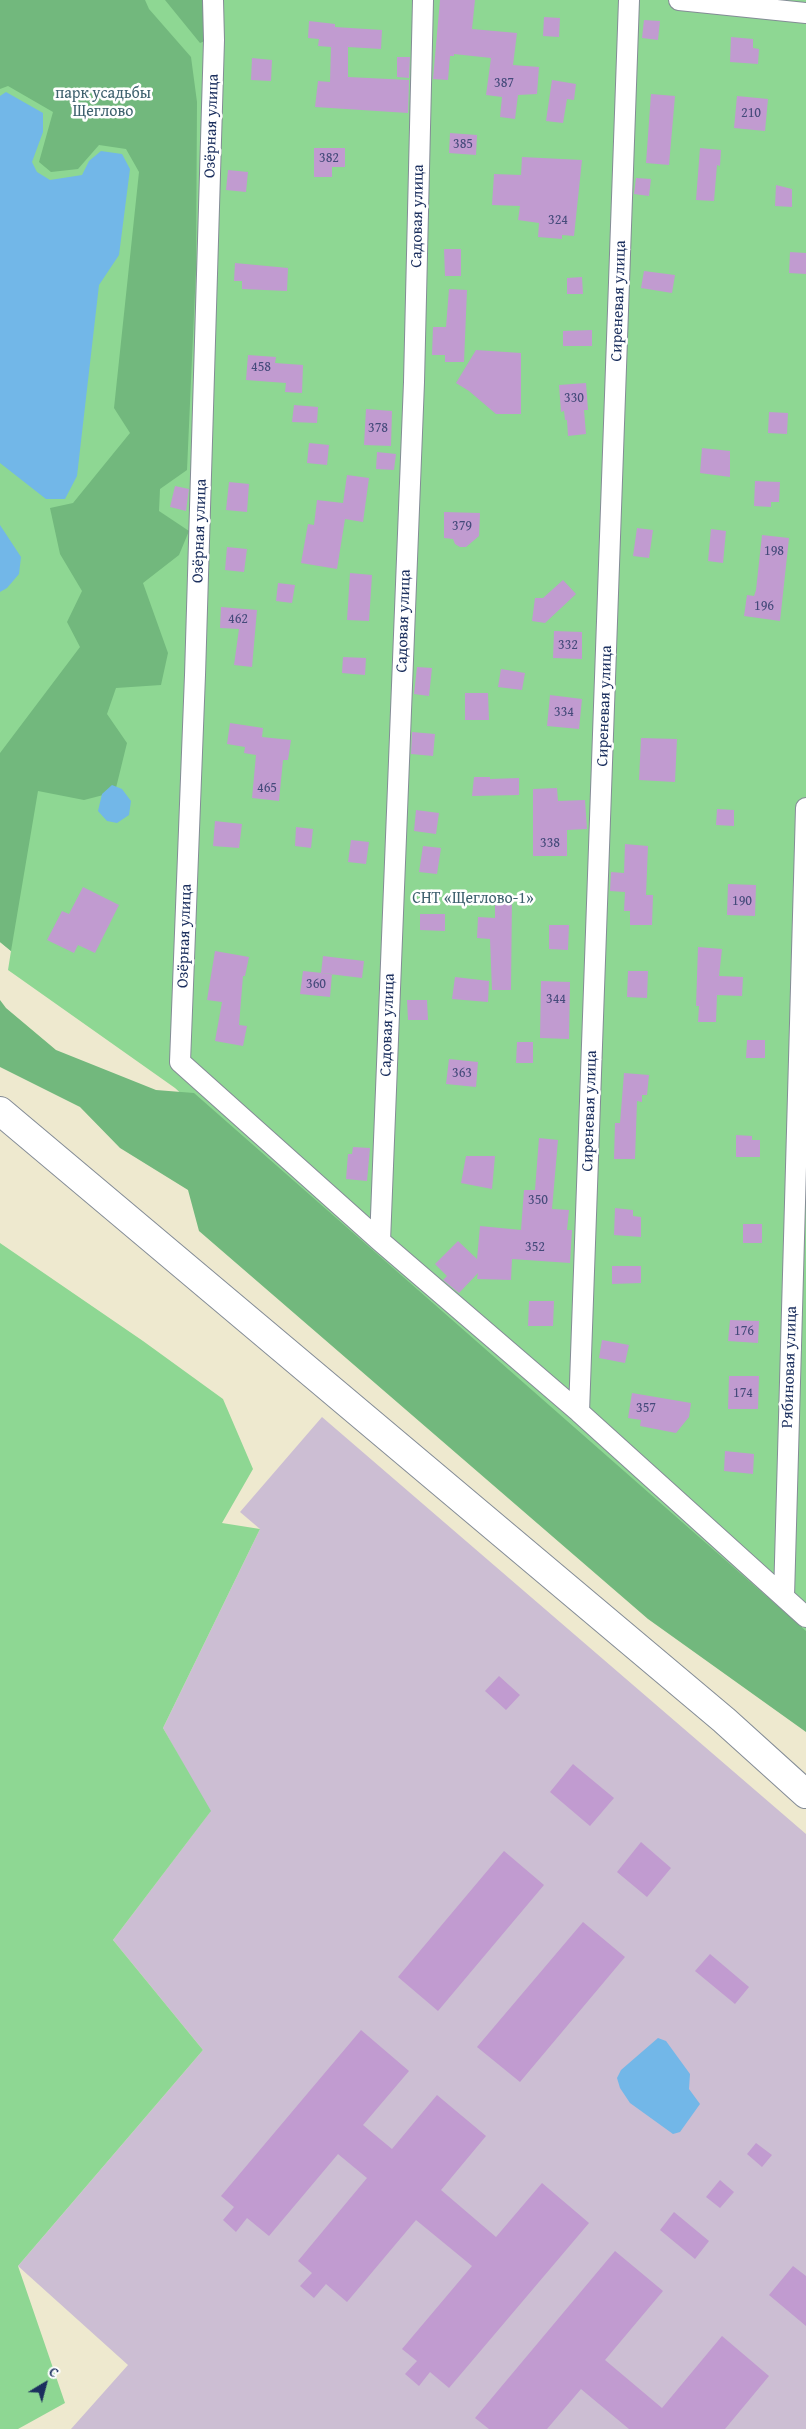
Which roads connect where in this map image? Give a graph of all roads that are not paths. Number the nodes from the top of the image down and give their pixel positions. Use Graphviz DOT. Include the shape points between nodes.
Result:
graph roads {
  1 [pos="213,0"];
  2 [pos="423,0"];
  3 [pos="629,0"];
  4 [pos="679,0"];
  5 [pos="806,13"];
  6 [pos="806,808"];
  7 [pos="0,1111"];
  8 [pos="380,1241"];
  9 [pos="578,1412"];
  10 [pos="784,1597"];
  11 [pos="806,1617"];
  12 [pos="806,1794"];
  1 -- 8 [label="street, Озёрная улица" via="196,665 180,1062"];
  2 -- 8 [label="street, Садовая улица" via="414,382"];
  3 -- 9 [label="street, Сиреневая улица"];
  4 -- 5 [label="street"];
  6 -- 10 [label="street, Рябиновая улица"];
  7 -- 12 [label="main road" via="716,1714"];
  8 -- 9 [label="street"];
  9 -- 10 [label="street"];
  10 -- 11 [label="street"];
}
